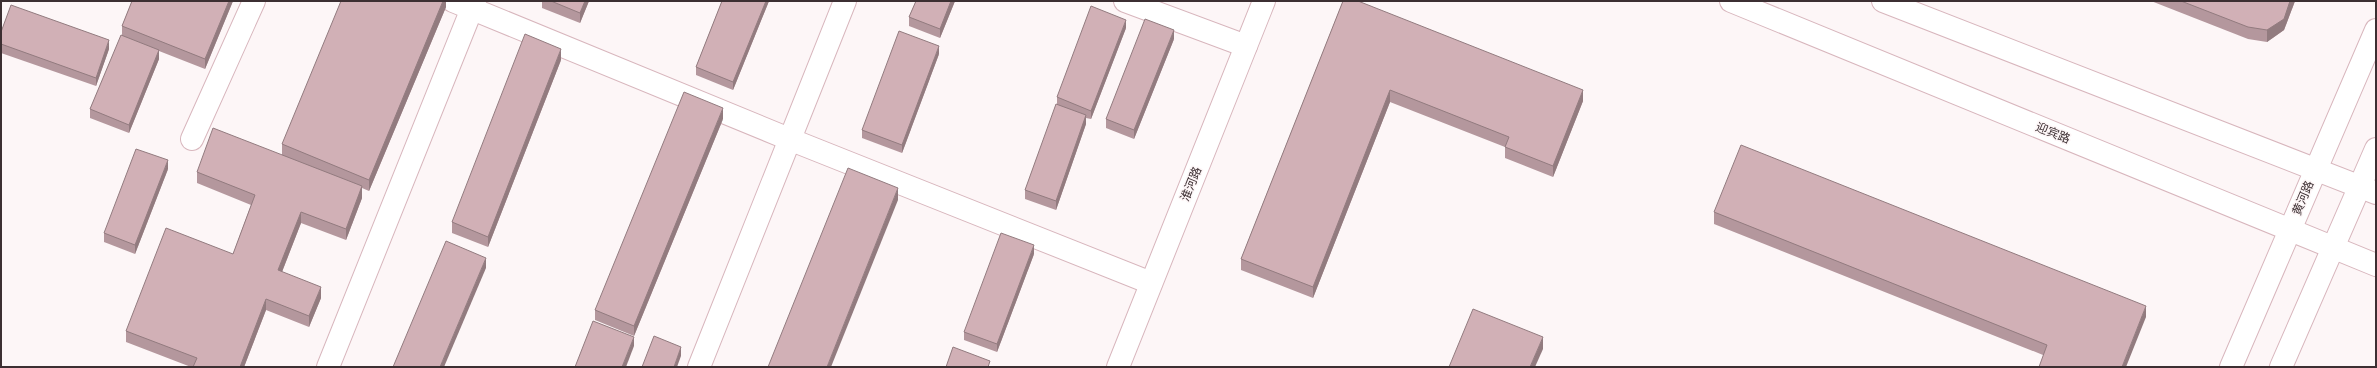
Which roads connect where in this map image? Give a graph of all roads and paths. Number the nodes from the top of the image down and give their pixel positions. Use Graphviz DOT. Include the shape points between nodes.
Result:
graph roads {
  1 [pos="254,1"];
  2 [pos="845,1"];
  3 [pos="1126,1"];
  4 [pos="1264,1"];
  5 [pos="1731,1"];
  6 [pos="1883,1"];
  7 [pos="467,4"];
  8 [pos="2376,30"];
  9 [pos="1246,46"];
  10 [pos="192,139"];
  11 [pos="789,140"];
  12 [pos="2376,149"];
  13 [pos="2316,169"];
  14 [pos="2368,190"];
  15 [pos="2290,230"];
  16 [pos="2333,247"];
  17 [pos="2376,265"];
  18 [pos="1152,282"];
  19 [pos="328,367"];
  20 [pos="699,367"];
  21 [pos="1118,367"];
  22 [pos="2231,367"];
  23 [pos="2281,367"];
  1 -- 10 [label="street"];
  2 -- 11 [label="street"];
  3 -- 9 [label="street"];
  4 -- 9 [label="street, 淮河路"];
  5 -- 15 [label="street, 迎宾路"];
  6 -- 13 [label="street"];
  7 -- 11 [label="street"];
  7 -- 19 [label="street"];
  8 -- 13 [label="street, 黄河路"];
  9 -- 18 [label="street, 淮河路"];
  11 -- 18 [label="street"];
  11 -- 20 [label="street"];
  12 -- 14 [label="street"];
  13 -- 14 [label="street"];
  13 -- 15 [label="street, 黄河路"];
  14 -- 16 [label="street"];
  15 -- 16 [label="street, 迎宾路"];
  15 -- 22 [label="street, 黄河路"];
  16 -- 17 [label="street, 迎宾路"];
  16 -- 23 [label="street"];
  18 -- 21 [label="street, 淮河路"];
}
